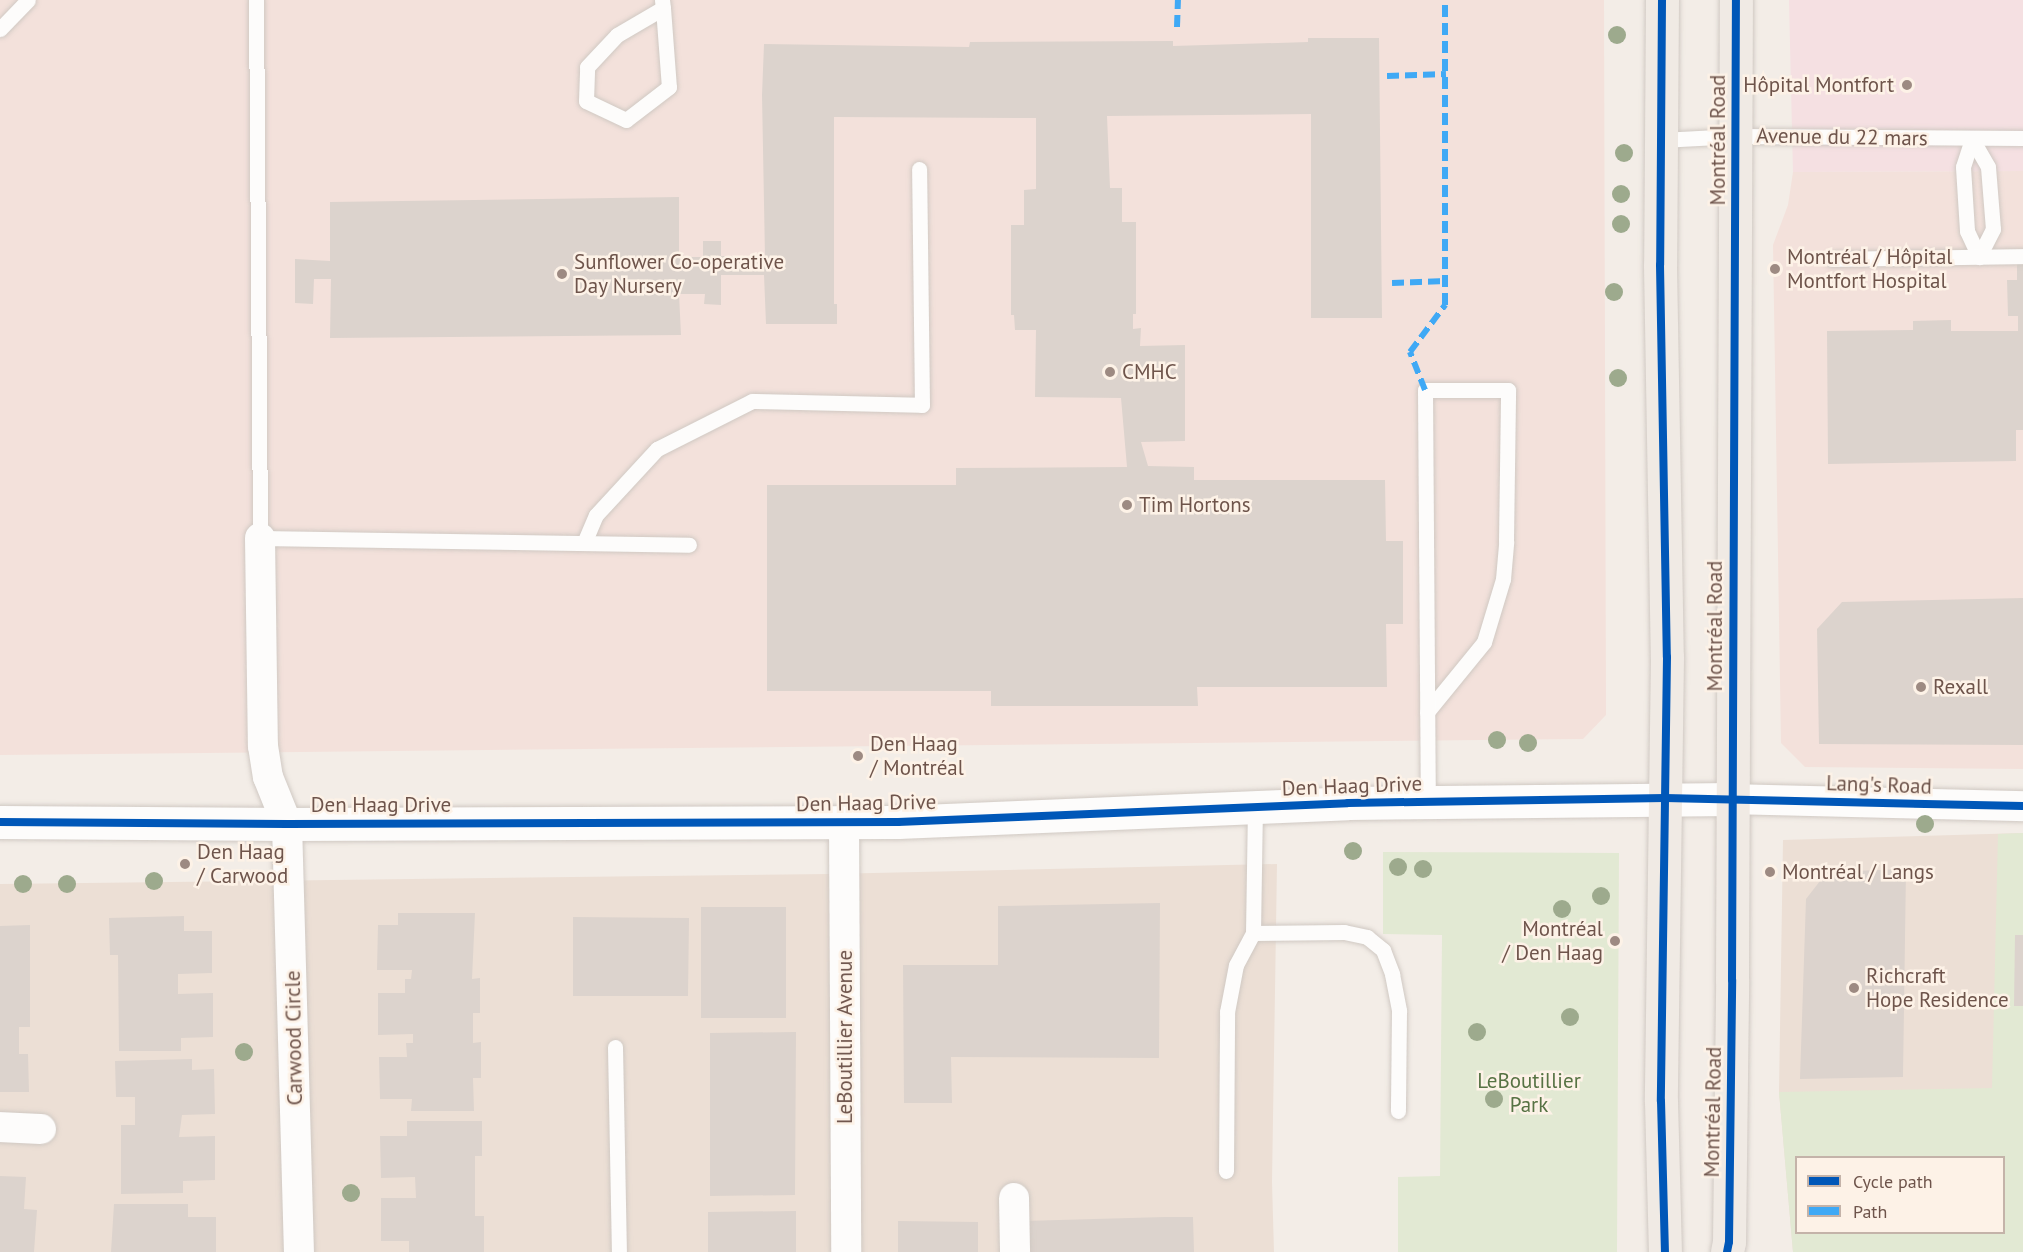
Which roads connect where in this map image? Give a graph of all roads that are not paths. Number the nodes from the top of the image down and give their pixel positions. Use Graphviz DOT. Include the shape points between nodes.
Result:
graph roads {
  1 [pos="28,0"];
  2 [pos="256,0"];
  3 [pos="1662,0"];
  4 [pos="1736,0"];
  5 [pos="662,4"];
  6 [pos="0,29"];
  7 [pos="1736,136"];
  8 [pos="2023,138"];
  9 [pos="1972,139"];
  10 [pos="1661,140"];
  11 [pos="919,169"];
  12 [pos="2023,256"];
  13 [pos="1979,257"];
  14 [pos="1832,259"];
  15 [pos="260,538"];
  16 [pos="584,543"];
  17 [pos="689,544"];
  18 [pos="1427,712"];
  19 [pos="1665,798"];
  20 [pos="1733,799"];
  21 [pos="1428,801"];
  22 [pos="2023,806"];
  23 [pos="1255,808"];
  24 [pos="0,822"];
  25 [pos="844,822"];
  26 [pos="287,824"];
  27 [pos="1253,933"];
  28 [pos="615,1047"];
  29 [pos="1398,1111"];
  30 [pos="0,1127"];
  31 [pos="41,1129"];
  32 [pos="1226,1171"];
  33 [pos="1014,1198"];
  34 [pos="299,1252"];
  35 [pos="619,1252"];
  36 [pos="846,1252"];
  37 [pos="1015,1252"];
  38 [pos="1665,1252"];
  39 [pos="1727,1252"];
  1 -- 6 [label="lane"];
  2 -- 15 [label="lane"];
  3 -- 10 [label="main road"];
  4 -- 7 [label="main road, Montréal Road"];
  5 -- 5 [label="lane" via="669,87 626,120 586,101 587,67 617,35"];
  7 -- 9 [label="lane, Avenue du 22 mars"];
  7 -- 10 [label="lane, Avenue du 22 mars"];
  7 -- 20 [label="main road, Montréal Road"];
  8 -- 9 [label="lane, Avenue du 22 mars"];
  9 -- 13 [label="lane" via="1962,167 1967,231"];
  9 -- 13 [label="lane" via="1988,167 1994,229"];
  10 -- 19 [label="main road"];
  11 -- 16 [label="lane" via="922,405 752,401 657,449 596,515"];
  12 -- 13 [label="lane"];
  13 -- 14 [label="lane"];
  15 -- 16 [label="lane"];
  15 -- 26 [label="street" via="263,746 268,777"];
  16 -- 17 [label="lane"];
  18 -- 18 [label="lane" via="1425,390 1508,390 1503,579 1484,642"];
  18 -- 21 [label="lane"];
  19 -- 20 [label="street, Den Haag Drive"];
  19 -- 21 [label="street, Den Haag Drive"];
  19 -- 38 [label="main road" via="1661,1101"];
  20 -- 22 [label="street, Lang's Road"];
  20 -- 39 [label="main road, Montréal Road"];
  21 -- 23 [label="street, Den Haag Drive"];
  23 -- 25 [label="street, Den Haag Drive"];
  23 -- 27 [label="lane"];
  24 -- 26 [label="street, Den Haag Drive"];
  25 -- 26 [label="street, Den Haag Drive"];
  25 -- 36 [label="street, LeBoutillier Avenue"];
  26 -- 34 [label="street, Carwood Circle"];
  27 -- 29 [label="lane" via="1344,932 1367,937 1383,950 1399,1011"];
  27 -- 32 [label="lane" via="1236,965 1227,1012"];
  28 -- 35 [label="lane"];
  30 -- 31 [label="street"];
  33 -- 37 [label="street"];
}
